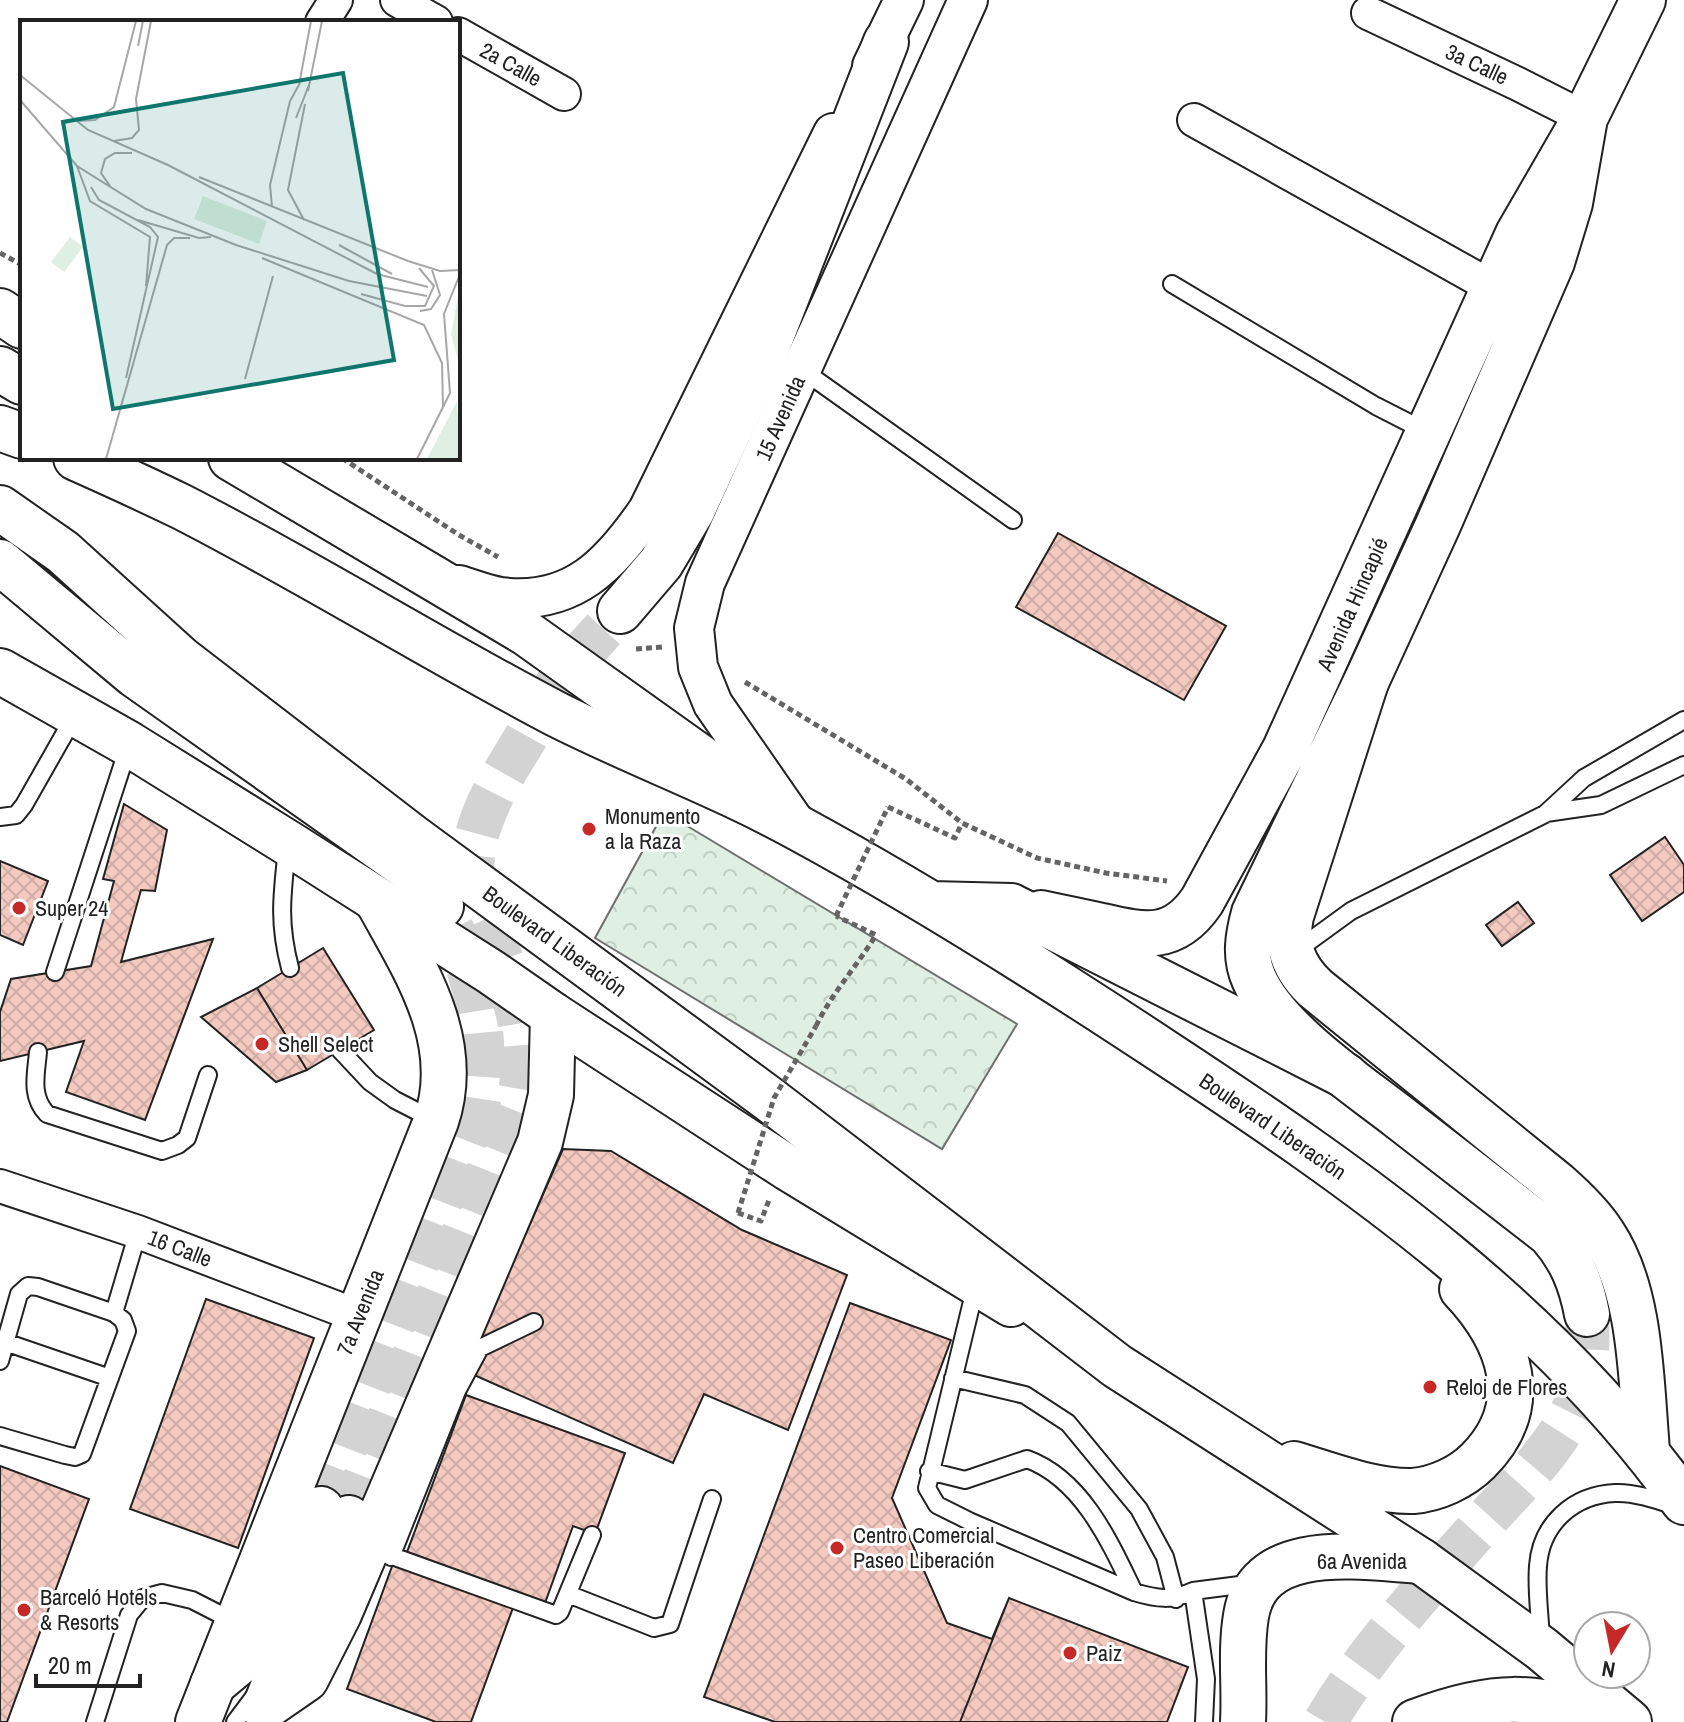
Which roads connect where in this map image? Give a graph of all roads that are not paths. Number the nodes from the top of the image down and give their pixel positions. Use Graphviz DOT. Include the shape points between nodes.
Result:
graph roads {
  1 [pos="336,0"];
  2 [pos="397,0"];
  3 [pos="904,0"];
  4 [pos="968,0"];
  5 [pos="1643,0"];
  6 [pos="1368,13"];
  7 [pos="323,20"];
  8 [pos="432,20"];
  9 [pos="460,35"];
  10 [pos="886,42"];
  11 [pos="564,94"];
  12 [pos="1585,118"];
  13 [pos="1194,120"];
  14 [pos="1172,284"];
  15 [pos="1494,288"];
  16 [pos="0,311"];
  17 [pos="20,325"];
  18 [pos="0,369"];
  19 [pos="801,369"];
  20 [pos="20,381"];
  21 [pos="0,428"];
  22 [pos="1429,433"];
  23 [pos="20,435"];
  24 [pos="80,460"];
  25 [pos="234,460"];
  26 [pos="0,508"];
  27 [pos="1013,520"];
  28 [pos="0,562"];
  29 [pos="436,579"];
  30 [pos="620,611"];
  31 [pos="0,671"];
  32 [pos="1366,682"];
  33 [pos="75,716"];
  34 [pos="1684,720"];
  35 [pos="129,744"];
  36 [pos="1684,765"];
  37 [pos="1545,814"];
  38 [pos="0,817"];
  39 [pos="799,828"];
  40 [pos="288,843"];
  41 [pos="378,902"];
  42 [pos="928,904"];
  43 [pos="441,906"];
  44 [pos="1011,906"];
  45 [pos="1292,955"];
  46 [pos="290,968"];
  47 [pos="55,972"];
  48 [pos="553,1015"];
  49 [pos="340,1050"];
  50 [pos="38,1052"];
  51 [pos="208,1075"];
  52 [pos="1346,1076"];
  53 [pos="436,1121"];
  54 [pos="0,1186"];
  55 [pos="1380,1200"];
  56 [pos="138,1232"];
  57 [pos="977,1283"];
  58 [pos="114,1313"];
  59 [pos="1587,1314"];
  60 [pos="358,1316"];
  61 [pos="534,1322"];
  62 [pos="5,1342"];
  63 [pos="0,1361"];
  64 [pos="1117,1366"];
  65 [pos="110,1378"];
  66 [pos="953,1378"];
  67 [pos="0,1436"];
  68 [pos="1647,1450"];
  69 [pos="1253,1453"];
  70 [pos="929,1471"];
  71 [pos="712,1499"];
  72 [pos="1684,1502"];
  73 [pos="1684,1509"];
  74 [pos="357,1533"];
  75 [pos="592,1535"];
  76 [pos="1421,1561"];
  77 [pos="1259,1583"];
  78 [pos="1193,1591"];
  79 [pos="1134,1592"];
  80 [pos="568,1594"];
  81 [pos="1176,1599"];
  82 [pos="237,1623"];
  83 [pos="1542,1649"];
  84 [pos="285,1654"];
  85 [pos="228,1713"];
  86 [pos="95,1722"];
  87 [pos="1204,1722"];
  88 [pos="1243,1722"];
  89 [pos="1415,1722"];
  90 [pos="1613,1722"];
  91 [pos="1629,1722"];
  1 -- 7 [label="street"];
  2 -- 8 [label="street"];
  3 -- 10 [label="street"];
  4 -- 19 [label="street, 15 Avenida"];
  5 -- 12 [label="main road, Avenida Hincapié"];
  6 -- 12 [label="street, 3a Calle"];
  9 -- 11 [label="street, 2a Calle"];
  10 -- 29 [label="street" via="819,157 659,489 626,543 600,570 572,588 541,596 502,597"];
  10 -- 30 [label="main road" via="764,355 692,511 661,563"];
  12 -- 15 [label="main road, Avenida Hincapié" via="1518,234"];
  12 -- 32 [label="main road, Avenida Hincapié" via="1570,203 1552,262"];
  13 -- 15 [label="street"];
  14 -- 22 [label="lane"];
  15 -- 22 [label="main road, Avenida Hincapié"];
  16 -- 17 [label="main road"];
  18 -- 20 [label="main road"];
  19 -- 27 [label="lane"];
  19 -- 39 [label="street, 15 Avenida" via="705,583 694,628 698,667 713,704"];
  21 -- 23 [label="main road"];
  22 -- 44 [label="main road, Avenida Hincapié" via="1285,749 1187,920 1155,934 1127,932"];
  24 -- 39 [label="main road, Boulevard Liberación" via="181,507 559,715"];
  25 -- 29 [label="main road, Boulevard Liberación"];
  26 -- 64 [label="main road, Boulevard Liberación" via="63,552 181,659 411,836 769,1099"];
  28 -- 43 [label="main road" via="135,675 424,879"];
  29 -- 39 [label="main road, Boulevard Liberación" via="526,633"];
  31 -- 33 [label="main road, Boulevard Liberación"];
  32 -- 45 [label="main road" via="1294,904 1289,927"];
  32 -- 52 [label="main road, Avenida Hincapié" via="1254,913 1248,941 1249,966 1260,992 1284,1022"];
  33 -- 35 [label="main road, Boulevard Liberación"];
  33 -- 38 [label="lane" via="24,805 16,815"];
  34 -- 37 [label="lane" via="1584,778"];
  35 -- 40 [label="main road, Boulevard Liberación"];
  35 -- 47 [label="lane"];
  36 -- 37 [label="lane" via="1601,805"];
  37 -- 45 [label="lane" via="1351,911"];
  39 -- 42 [label="main road, Boulevard Liberación"];
  40 -- 41 [label="main road, Boulevard Liberación"];
  40 -- 46 [label="lane" via="280,912"];
  41 -- 48 [label="main road, Boulevard Liberación"];
  41 -- 53 [label="main road, 7a Avenida" via="437,1022 445,1066"];
  42 -- 44 [label="main road"];
  42 -- 55 [label="main road, Boulevard Liberación" via="1092,1004"];
  44 -- 52 [label="main road"];
  45 -- 68 [label="main road" via="1315,988 1557,1184 1603,1233 1627,1291 1636,1334"];
  48 -- 57 [label="main road, Boulevard Liberación"];
  48 -- 74 [label="main road" via="551,1095 540,1142"];
  49 -- 53 [label="lane" via="370,1082"];
  50 -- 51 [label="lane" via="35,1089 47,1114 162,1151 187,1138"];
  52 -- 59 [label="main road" via="1550,1234 1578,1275"];
  53 -- 60 [label="main road, 7a Avenida"];
  54 -- 56 [label="street, 16 Calle"];
  55 -- 68 [label="main road, Boulevard Liberación" via="1479,1280 1555,1351"];
  55 -- 69 [label="main road" via="1470,1297 1495,1334 1509,1371 1509,1405 1502,1429 1462,1475 1413,1491 1373,1486"];
  56 -- 58 [label="lane"];
  56 -- 60 [label="street, 16 Calle"];
  57 -- 64 [label="main road, Boulevard Liberación"];
  57 -- 66 [label="lane"];
  58 -- 62 [label="lane" via="28,1286 19,1294"];
  58 -- 65 [label="lane" via="127,1331"];
  60 -- 82 [label="main road, 7a Avenida"];
  61 -- 74 [label="lane" via="480,1348 457,1391"];
  62 -- 63 [label="lane"];
  62 -- 65 [label="lane"];
  64 -- 69 [label="main road, Boulevard Liberación"];
  65 -- 67 [label="lane" via="82,1454 65,1455"];
  66 -- 70 [label="lane"];
  66 -- 81 [label="lane" via="1025,1395 1068,1423 1139,1509 1165,1557"];
  68 -- 72 [label="main road, Boulevard Liberación"];
  69 -- 76 [label="main road, Boulevard Liberación"];
  70 -- 79 [label="lane" via="927,1488 937,1505"];
  70 -- 79 [label="lane" via="965,1480 1027,1459 1047,1466 1084,1504"];
  71 -- 80 [label="lane" via="670,1624 654,1628"];
  73 -- 83 [label="lane" via="1616,1493 1565,1510 1546,1532 1538,1563"];
  74 -- 80 [label="lane" via="549,1614 560,1612"];
  74 -- 84 [label="main road"];
  74 -- 85 [label="main road" via="244,1658"];
  74 -- 85 [label="main road" via="306,1679"];
  75 -- 80 [label="lane"];
  76 -- 77 [label="main road, 6a Avenida" via="1319,1558 1282,1567"];
  76 -- 83 [label="main road, Boulevard Liberación"];
  77 -- 78 [label="lane"];
  77 -- 88 [label="main road" via="1246,1614"];
  78 -- 81 [label="lane"];
  78 -- 87 [label="lane" via="1206,1679"];
  79 -- 81 [label="lane"];
  82 -- 85 [label="main road, 7a Avenida"];
  82 -- 86 [label="lane" via="192,1600 162,1593 143,1598 129,1615"];
  83 -- 91 [label="main road, Boulevard Liberación"];
  84 -- 85 [label="main road"];
  84 -- 85 [label="main road"];
  89 -- 90 [label="main road" via="1518,1698"];
}
